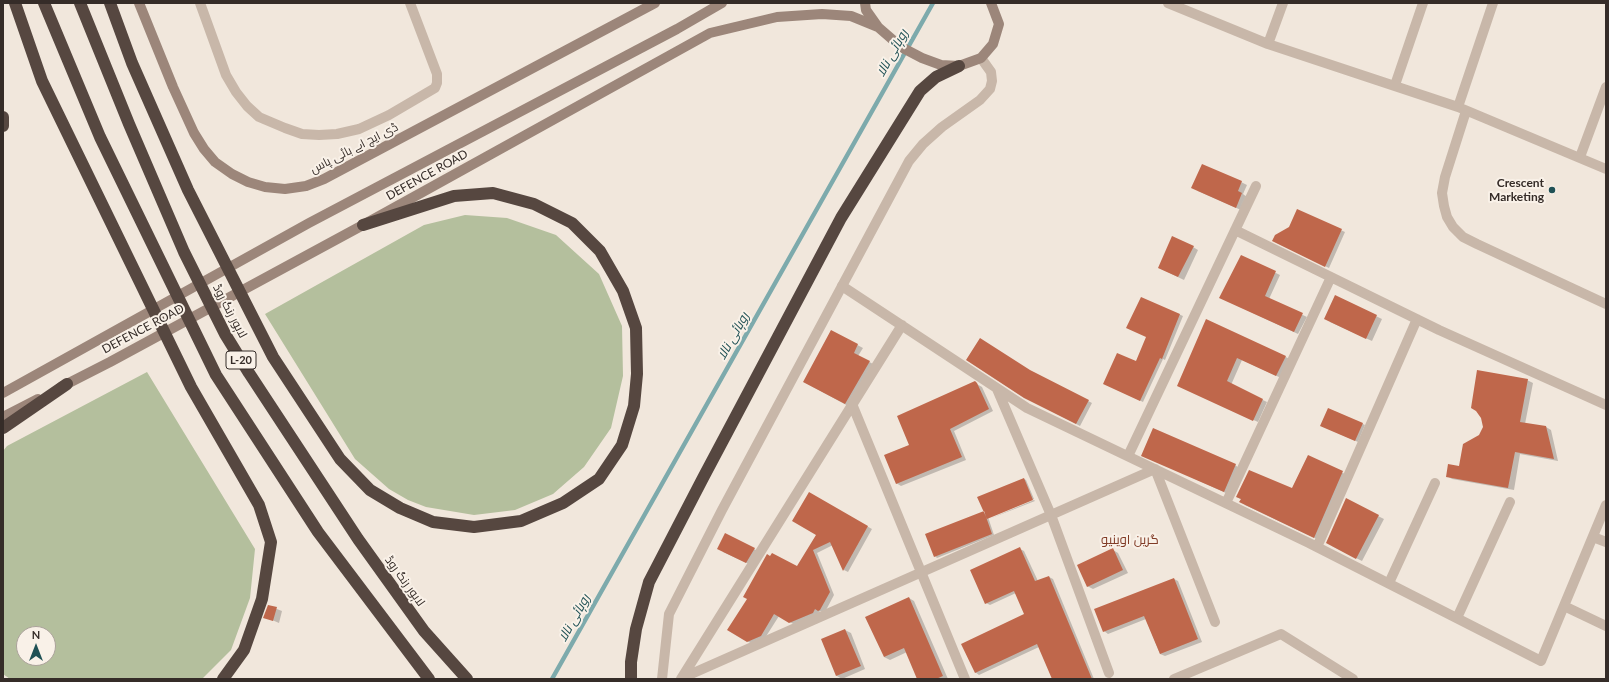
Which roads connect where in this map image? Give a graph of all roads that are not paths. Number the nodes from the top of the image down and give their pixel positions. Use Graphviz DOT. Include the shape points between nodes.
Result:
graph roads {
  1 [pos="15,3"];
  2 [pos="44,3"];
  3 [pos="80,3"];
  4 [pos="110,3"];
  5 [pos="139,3"];
  6 [pos="200,3"];
  7 [pos="410,3"];
  8 [pos="656,3"];
  9 [pos="722,3"];
  10 [pos="865,3"];
  11 [pos="991,3"];
  12 [pos="1168,3"];
  13 [pos="1283,3"];
  14 [pos="1423,3"];
  15 [pos="1493,3"];
  16 [pos="878,27"];
  17 [pos="1268,44"];
  18 [pos="981,58"];
  19 [pos="959,66"];
  20 [pos="1395,85"];
  21 [pos="1606,87"];
  22 [pos="1462,109"];
  23 [pos="3,117"];
  24 [pos="3,126"];
  25 [pos="1580,157"];
  26 [pos="1606,169"];
  27 [pos="1256,186"];
  28 [pos="363,225"];
  29 [pos="1235,230"];
  30 [pos="1331,278"];
  31 [pos="842,286"];
  32 [pos="1606,304"];
  33 [pos="1417,319"];
  34 [pos="902,325"];
  35 [pos="67,384"];
  36 [pos="997,388"];
  37 [pos="3,393"];
  38 [pos="852,404"];
  39 [pos="1606,405"];
  40 [pos="3,417"];
  41 [pos="3,428"];
  42 [pos="1128,456"];
  43 [pos="1155,469"];
  44 [pos="1434,483"];
  45 [pos="1510,502"];
  46 [pos="1226,503"];
  47 [pos="1606,505"];
  48 [pos="1051,515"];
  49 [pos="1593,537"];
  50 [pos="1606,542"];
  51 [pos="1317,547"];
  52 [pos="921,573"];
  53 [pos="1389,583"];
  54 [pos="1564,606"];
  55 [pos="1457,618"];
  56 [pos="1215,622"];
  57 [pos="1606,626"];
  58 [pos="1109,673"];
  59 [pos="961,678"];
  60 [pos="223,679"];
  61 [pos="429,679"];
  62 [pos="467,679"];
  63 [pos="631,679"];
  64 [pos="662,679"];
  65 [pos="681,679"];
  66 [pos="1174,679"];
  67 [pos="1353,679"];
  1 -- 60 [label="highway" via="42,81 191,387 259,505 271,542 262,599 244,650"];
  2 -- 61 [label="highway, L-20" via="100,137 216,375 318,532"];
  3 -- 62 [label="highway, لاہور رنگ روڈ / L-20" via="184,252 225,334 358,539 424,631"];
  4 -- 28 [label="highway" via="132,63 188,190 273,356 340,459 370,490 400,508 434,522 474,527 520,521 563,503 599,479 622,445 634,406 637,374 636,328 623,291 600,252 572,223 534,204 493,193 454,196"];
  5 -- 8 [label="main road, ڈی ایچ اے بائی پاس" via="173,87 204,149 215,162 248,182 285,189 306,186 324,179"];
  6 -- 7 [label="street" via="226,75 247,106 259,117 285,128 302,134 319,135 359,129 435,88 437,74"];
  9 -- 37 [label="main road, DEFENCE ROAD" via="309,223"];
  10 -- 16 [label="main road" via="866,10"];
  11 -- 18 [label="main road" via="999,24 993,44"];
  12 -- 17 [label="street"];
  13 -- 17 [label="street"];
  14 -- 20 [label="street"];
  15 -- 22 [label="street"];
  16 -- 19 [label="main road" via="901,47 922,58 941,65"];
  16 -- 28 [label="main road, DEFENCE ROAD" via="851,16 822,14 777,16 710,33"];
  17 -- 20 [label="street"];
  18 -- 19 [label="main road"];
  18 -- 31 [label="street" via="991,72 990,89 980,100 942,127 909,161"];
  19 -- 63 [label="highway" via="936,77 920,91 841,218 649,582 636,630"];
  20 -- 22 [label="street"];
  21 -- 25 [label="street"];
  22 -- 25 [label="street"];
  22 -- 32 [label="street" via="1442,193 1447,217 1453,227 1463,237"];
  23 -- 24 [label="highway"];
  25 -- 26 [label="street"];
  27 -- 29 [label="street"];
  28 -- 35 [label="main road, DEFENCE ROAD"];
  29 -- 30 [label="street"];
  29 -- 42 [label="street"];
  30 -- 33 [label="street"];
  30 -- 46 [label="street"];
  31 -- 34 [label="street"];
  31 -- 64 [label="street" via="722,510 670,614"];
  33 -- 39 [label="street"];
  33 -- 51 [label="street"];
  34 -- 36 [label="street"];
  34 -- 38 [label="street"];
  35 -- 40 [label="main road, DEFENCE ROAD"];
  35 -- 41 [label="highway"];
  36 -- 42 [label="street" via="1028,408"];
  36 -- 48 [label="street"];
  38 -- 52 [label="street"];
  38 -- 65 [label="street"];
  42 -- 43 [label="street"];
  43 -- 46 [label="street"];
  43 -- 48 [label="street"];
  43 -- 56 [label="street"];
  44 -- 53 [label="street"];
  45 -- 55 [label="street"];
  46 -- 51 [label="street"];
  47 -- 49 [label="street"];
  48 -- 52 [label="street"];
  48 -- 58 [label="street"];
  49 -- 50 [label="street"];
  49 -- 54 [label="street"];
  51 -- 53 [label="street"];
  52 -- 59 [label="street"];
  52 -- 65 [label="street"];
  53 -- 55 [label="street"];
  54 -- 55 [label="street" via="1542,661"];
  54 -- 57 [label="street"];
  66 -- 67 [label="street" via="1281,634"];
}
